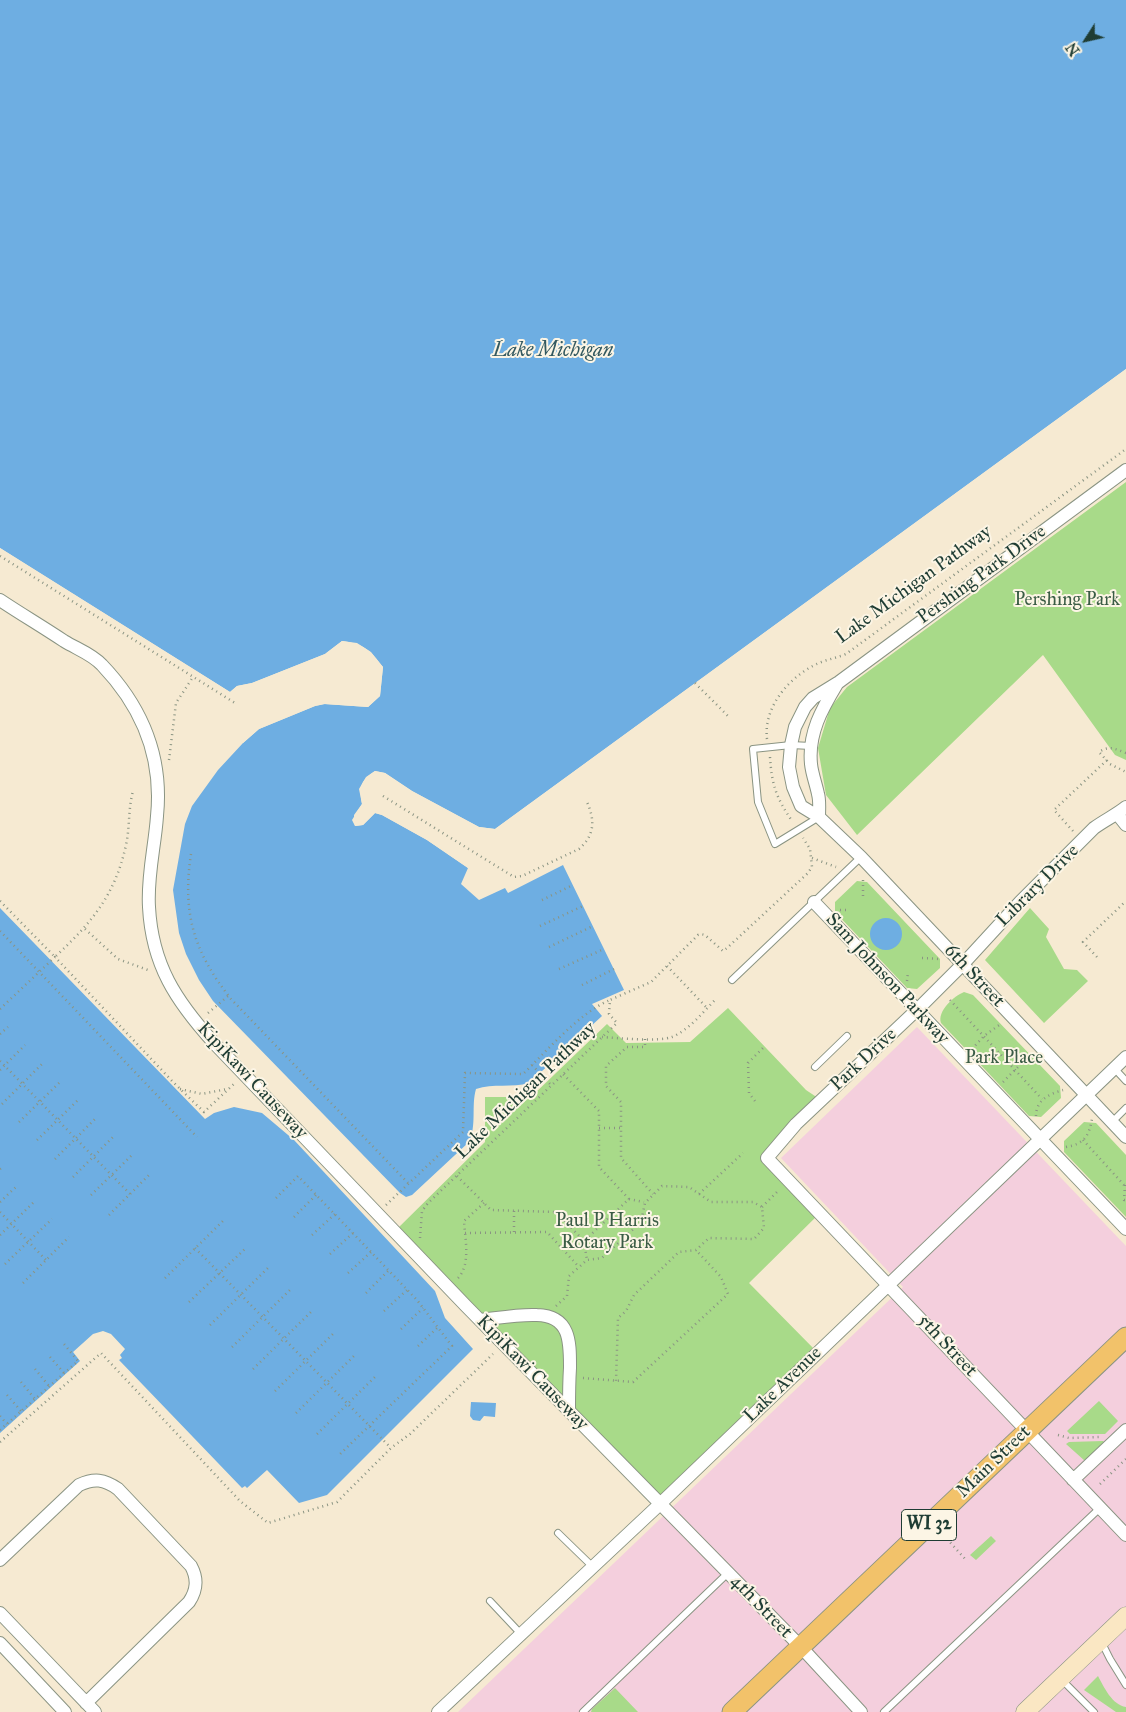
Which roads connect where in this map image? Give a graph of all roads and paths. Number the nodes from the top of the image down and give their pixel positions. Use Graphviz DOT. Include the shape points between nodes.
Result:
graph roads {
  1 [pos="1126,448"];
  2 [pos="1126,470"];
  3 [pos="0,556"];
  4 [pos="0,600"];
  5 [pos="193,677"];
  6 [pos="839,682"];
  7 [pos="695,683"];
  8 [pos="235,703"];
  9 [pos="730,718"];
  10 [pos="791,745"];
  11 [pos="811,746"];
  12 [pos="769,747"];
  13 [pos="1126,753"];
  14 [pos="1106,760"];
  15 [pos="168,765"];
  16 [pos="1126,772"];
  17 [pos="133,791"];
  18 [pos="383,796"];
  19 [pos="587,802"];
  20 [pos="1122,811"];
  21 [pos="819,817"];
  22 [pos="1126,825"];
  23 [pos="798,829"];
  24 [pos="1074,831"];
  25 [pos="191,854"];
  26 [pos="861,857"];
  27 [pos="812,858"];
  28 [pos="837,867"];
  29 [pos="863,876"];
  30 [pos="573,885"];
  31 [pos="863,896"];
  32 [pos="542,900"];
  33 [pos="1126,900"];
  34 [pos="0,901"];
  35 [pos="814,902"];
  36 [pos="583,906"];
  37 [pos="540,926"];
  38 [pos="593,926"];
  39 [pos="84,928"];
  40 [pos="0,931"];
  41 [pos="550,947"];
  42 [pos="604,949"];
  43 [pos="54,957"];
  44 [pos="1097,957"];
  45 [pos="922,958"];
  46 [pos="944,960"];
  47 [pos="963,964"];
  48 [pos="667,966"];
  49 [pos="161,967"];
  50 [pos="559,969"];
  51 [pos="614,969"];
  52 [pos="38,972"];
  53 [pos="732,980"];
  54 [pos="582,985"];
  55 [pos="228,995"];
  56 [pos="610,1000"];
  57 [pos="716,1000"];
  58 [pos="950,1000"];
  59 [pos="707,1008"];
  60 [pos="0,1009"];
  61 [pos="917,1010"];
  62 [pos="208,1013"];
  63 [pos="1002,1023"];
  64 [pos="8,1027"];
  65 [pos="0,1034"];
  66 [pos="847,1036"];
  67 [pos="984,1036"];
  68 [pos="602,1037"];
  69 [pos="645,1039"];
  70 [pos="25,1045"];
  71 [pos="762,1048"];
  72 [pos="969,1055"];
  73 [pos="1034,1055"];
  74 [pos="1126,1057"];
  75 [pos="0,1061"];
  76 [pos="43,1063"];
  77 [pos="4,1065"];
  78 [pos="532,1066"];
  79 [pos="814,1067"];
  80 [pos="1114,1068"];
  81 [pos="0,1070"];
  82 [pos="1014,1070"];
  83 [pos="244,1074"];
  84 [pos="563,1074"];
  85 [pos="1126,1080"];
  86 [pos="61,1081"];
  87 [pos="22,1084"];
  88 [pos="551,1085"];
  89 [pos="1000,1087"];
  90 [pos="180,1089"];
  91 [pos="228,1089"];
  92 [pos="1065,1090"];
  93 [pos="1086,1095"];
  94 [pos="1042,1099"];
  95 [pos="78,1100"];
  96 [pos="755,1101"];
  97 [pos="40,1102"];
  98 [pos="2,1104"];
  99 [pos="1126,1108"];
  100 [pos="96,1118"];
  101 [pos="1092,1118"];
  102 [pos="58,1120"];
  103 [pos="1035,1120"];
  104 [pos="19,1122"];
  105 [pos="1112,1122"];
  106 [pos="599,1128"];
  107 [pos="620,1128"];
  108 [pos="114,1136"];
  109 [pos="197,1136"];
  110 [pos="1126,1137"];
  111 [pos="76,1138"];
  112 [pos="37,1140"];
  113 [pos="1040,1140"];
  114 [pos="1083,1140"];
  115 [pos="1059,1145"];
  116 [pos="743,1153"];
  117 [pos="132,1155"];
  118 [pos="94,1157"];
  119 [pos="767,1158"];
  120 [pos="55,1159"];
  121 [pos="150,1174"];
  122 [pos="111,1175"];
  123 [pos="457,1175"];
  124 [pos="73,1177"];
  125 [pos="408,1184"];
  126 [pos="18,1185"];
  127 [pos="1125,1185"];
  128 [pos="777,1192"];
  129 [pos="130,1194"];
  130 [pos="653,1194"];
  131 [pos="698,1194"];
  132 [pos="91,1195"];
  133 [pos="316,1195"];
  134 [pos="276,1198"];
  135 [pos="629,1199"];
  136 [pos="1126,1200"];
  137 [pos="0,1202"];
  138 [pos="34,1202"];
  139 [pos="484,1202"];
  140 [pos="645,1202"];
  141 [pos="762,1206"];
  142 [pos="514,1211"];
  143 [pos="0,1212"];
  144 [pos="378,1213"];
  145 [pos="334,1214"];
  146 [pos="109,1215"];
  147 [pos="294,1217"];
  148 [pos="52,1219"];
  149 [pos="223,1221"];
  150 [pos="11,1224"];
  151 [pos="1126,1229"];
  152 [pos="514,1232"];
  153 [pos="353,1233"];
  154 [pos="464,1233"];
  155 [pos="0,1235"];
  156 [pos="312,1235"];
  157 [pos="69,1237"];
  158 [pos="584,1241"];
  159 [pos="28,1242"];
  160 [pos="425,1244"];
  161 [pos="247,1247"];
  162 [pos="195,1248"];
  163 [pos="696,1250"];
  164 [pos="371,1252"];
  165 [pos="330,1254"];
  166 [pos="46,1260"];
  167 [pos="587,1260"];
  168 [pos="5,1264"];
  169 [pos="579,1267"];
  170 [pos="268,1268"];
  171 [pos="389,1271"];
  172 [pos="220,1273"];
  173 [pos="348,1273"];
  174 [pos="165,1278"];
  175 [pos="23,1283"];
  176 [pos="888,1284"];
  177 [pos="463,1285"];
  178 [pos="290,1290"];
  179 [pos="407,1290"];
  180 [pos="366,1292"];
  181 [pos="241,1294"];
  182 [pos="189,1302"];
  183 [pos="556,1306"];
  184 [pos="423,1308"];
  185 [pos="384,1311"];
  186 [pos="311,1312"];
  187 [pos="262,1317"];
  188 [pos="480,1320"];
  189 [pos="210,1325"];
  190 [pos="437,1327"];
  191 [pos="401,1329"];
  192 [pos="333,1334"];
  193 [pos="1126,1337"];
  194 [pos="284,1339"];
  195 [pos="64,1344"];
  196 [pos="418,1346"];
  197 [pos="232,1347"];
  198 [pos="493,1354"];
  199 [pos="50,1356"];
  200 [pos="354,1356"];
  201 [pos="306,1360"];
  202 [pos="36,1369"];
  203 [pos="253,1369"];
  204 [pos="64,1373"];
  205 [pos="375,1377"];
  206 [pos="581,1378"];
  207 [pos="616,1381"];
  208 [pos="21,1382"];
  209 [pos="327,1382"];
  210 [pos="49,1386"];
  211 [pos="275,1391"];
  212 [pos="7,1395"];
  213 [pos="35,1399"];
  214 [pos="348,1404"];
  215 [pos="569,1411"];
  216 [pos="21,1412"];
  217 [pos="296,1413"];
  218 [pos="0,1416"];
  219 [pos="7,1424"];
  220 [pos="369,1426"];
  221 [pos="0,1430"];
  222 [pos="1126,1430"];
  223 [pos="1027,1431"];
  224 [pos="316,1434"];
  225 [pos="1058,1435"];
  226 [pos="1106,1437"];
  227 [pos="0,1442"];
  228 [pos="391,1448"];
  229 [pos="338,1456"];
  230 [pos="1126,1459"];
  231 [pos="1073,1480"];
  232 [pos="1100,1484"];
  233 [pos="660,1504"];
  234 [pos="1100,1508"];
  235 [pos="558,1533"];
  236 [pos="1126,1535"];
  237 [pos="947,1540"];
  238 [pos="0,1560"];
  239 [pos="968,1561"];
  240 [pos="593,1567"];
  241 [pos="728,1573"];
  242 [pos="490,1601"];
  243 [pos="0,1613"];
  244 [pos="1126,1616"];
  245 [pos="521,1634"];
  246 [pos="1101,1640"];
  247 [pos="0,1643"];
  248 [pos="800,1647"];
  249 [pos="1060,1678"];
  250 [pos="1126,1686"];
  251 [pos="90,1707"];
  252 [pos="65,1712"];
  253 [pos="438,1712"];
  254 [pos="583,1712"];
  255 [pos="732,1712"];
  256 [pos="861,1712"];
  257 [pos="884,1712"];
  258 [pos="1025,1712"];
  259 [pos="1094,1712"];
  1 -- 12 [label="path, Lake Michigan Pathway" via="846,654 814,665 792,681 769,714"];
  2 -- 6 [label="street, Pershing Park Drive"];
  3 -- 5 [label="path"];
  4 -- 49 [label="street, KipiKawi Causeway" via="100,663 127,694 148,733 158,784 148,908"];
  5 -- 8 [label="path"];
  5 -- 15 [label="path" via="176,702"];
  6 -- 10 [label="street, Pershing Park Drive" via="813,698 805,707"];
  6 -- 11 [label="street, Pershing Park Drive" via="816,723"];
  7 -- 9 [label="path"];
  10 -- 11 [label="lane"];
  10 -- 12 [label="lane"];
  10 -- 21 [label="street, 6th Street" via="789,767 793,787 801,806"];
  11 -- 21 [label="street"];
  12 -- 23 [label="path, Lake Michigan Pathway" via="777,798"];
  12 -- 23 [label="lane" via="753,749 758,802 774,844"];
  13 -- 14 [label="path" via="1105,748 1099,752"];
  14 -- 16 [label="path"];
  14 -- 24 [label="path" via="1054,810"];
  17 -- 39 [label="path" via="121,866 111,890"];
  18 -- 19 [label="path" via="514,877 585,844 593,827 593,816"];
  20 -- 22 [label="street, Library Drive"];
  20 -- 47 [label="street, Library Drive" via="1094,828"];
  21 -- 23 [label="lane"];
  21 -- 26 [label="street, 6th Street"];
  23 -- 27 [label="path, Lake Michigan Pathway"];
  25 -- 55 [label="path" via="188,903 193,930 202,955"];
  26 -- 35 [label="lane"];
  26 -- 47 [label="street, 6th Street"];
  27 -- 28 [label="path"];
  27 -- 48 [label="path" via="808,873 725,950 701,934"];
  29 -- 31 [label="path"];
  30 -- 32 [label="path"];
  33 -- 44 [label="path" via="1083,942"];
  34 -- 43 [label="path"];
  35 -- 53 [label="lane"];
  35 -- 61 [label="street, Sam Johnson Parkway"];
  36 -- 37 [label="path"];
  38 -- 41 [label="path"];
  39 -- 43 [label="path"];
  39 -- 49 [label="path" via="118,959 149,970"];
  40 -- 52 [label="path"];
  42 -- 50 [label="path"];
  43 -- 52 [label="path"];
  43 -- 90 [label="path"];
  45 -- 46 [label="path"];
  47 -- 61 [label="street, Park Drive"];
  47 -- 93 [label="street, 6th Street"];
  48 -- 56 [label="path" via="651,982"];
  48 -- 59 [label="path"];
  49 -- 83 [label="street, KipiKawi Causeway" via="184,1008"];
  51 -- 54 [label="path"];
  52 -- 60 [label="path"];
  52 -- 109 [label="path"];
  55 -- 62 [label="path"];
  55 -- 125 [label="path"];
  56 -- 68 [label="path, Lake Michigan Pathway" via="609,1014 617,1023"];
  56 -- 78 [label="path" via="583,1016"];
  57 -- 59 [label="path"];
  58 -- 67 [label="path"];
  59 -- 69 [label="path" via="684,1030 670,1038"];
  61 -- 113 [label="street, Sam Johnson Parkway"];
  61 -- 119 [label="street, Park Drive" via="796,1124"];
  63 -- 67 [label="path"];
  64 -- 65 [label="path"];
  66 -- 79 [label="lane"];
  67 -- 72 [label="path"];
  67 -- 82 [label="path"];
  68 -- 69 [label="path"];
  68 -- 84 [label="path, Lake Michigan Pathway"];
  69 -- 107 [label="path" via="645,1047 627,1047 606,1066 606,1086 621,1102"];
  70 -- 77 [label="path"];
  71 -- 96 [label="path" via="748,1062 749,1093"];
  73 -- 82 [label="path"];
  74 -- 80 [label="street, Lake Avenue"];
  75 -- 77 [label="path"];
  76 -- 87 [label="path"];
  77 -- 81 [label="path"];
  77 -- 87 [label="path"];
  78 -- 88 [label="path"];
  78 -- 125 [label="path" via="524,1074 466,1073 463,1132"];
  80 -- 85 [label="lane"];
  80 -- 93 [label="street, Lake Avenue"];
  82 -- 89 [label="path"];
  82 -- 94 [label="path"];
  83 -- 91 [label="path"];
  83 -- 144 [label="street, KipiKawi Causeway"];
  84 -- 88 [label="path, Lake Michigan Pathway"];
  84 -- 106 [label="path" via="599,1112"];
  86 -- 97 [label="path"];
  87 -- 97 [label="path"];
  87 -- 98 [label="path"];
  88 -- 123 [label="path, Lake Michigan Pathway"];
  90 -- 91 [label="path" via="202,1094"];
  90 -- 91 [label="path" via="204,1112"];
  92 -- 94 [label="path"];
  93 -- 105 [label="street, 6th Street"];
  93 -- 113 [label="street, Lake Avenue"];
  94 -- 103 [label="path"];
  95 -- 102 [label="path"];
  97 -- 102 [label="path"];
  97 -- 104 [label="path"];
  99 -- 105 [label="lane"];
  100 -- 111 [label="path"];
  101 -- 114 [label="path" via="1089,1133"];
  102 -- 111 [label="path"];
  102 -- 112 [label="path"];
  105 -- 110 [label="street, 6th Street"];
  106 -- 107 [label="path"];
  106 -- 135 [label="path" via="599,1167"];
  107 -- 130 [label="path" via="621,1158"];
  108 -- 118 [label="path"];
  111 -- 118 [label="path"];
  111 -- 120 [label="path"];
  113 -- 151 [label="street, Sam Johnson Parkway"];
  113 -- 176 [label="street, Lake Avenue"];
  114 -- 115 [label="path" via="1066,1147"];
  114 -- 127 [label="path"];
  116 -- 131 [label="path"];
  117 -- 122 [label="path"];
  118 -- 122 [label="path"];
  118 -- 124 [label="path"];
  119 -- 176 [label="street, 5th Street"];
  121 -- 129 [label="path"];
  122 -- 129 [label="path"];
  122 -- 132 [label="path"];
  123 -- 139 [label="path"];
  123 -- 160 [label="path, Lake Michigan Pathway" via="422,1211 419,1237"];
  125 -- 144 [label="path"];
  126 -- 137 [label="path"];
  127 -- 136 [label="path"];
  128 -- 141 [label="path"];
  129 -- 146 [label="path"];
  130 -- 131 [label="path" via="662,1186 689,1187"];
  130 -- 140 [label="path"];
  131 -- 141 [label="path" via="711,1202 753,1202"];
  133 -- 134 [label="path" via="298,1176"];
  133 -- 145 [label="path"];
  133 -- 147 [label="path"];
  135 -- 140 [label="path"];
  135 -- 158 [label="path"];
  138 -- 150 [label="path"];
  139 -- 142 [label="path" via="491,1210"];
  139 -- 154 [label="path" via="464,1221"];
  140 -- 167 [label="path" via="641,1222 602,1258"];
  141 -- 163 [label="path" via="764,1228 754,1238 709,1238"];
  142 -- 152 [label="path"];
  142 -- 158 [label="path" via="556,1212"];
  143 -- 150 [label="path"];
  144 -- 188 [label="street, KipiKawi Causeway"];
  145 -- 153 [label="path"];
  145 -- 156 [label="path"];
  148 -- 159 [label="path"];
  149 -- 162 [label="path"];
  150 -- 155 [label="path"];
  150 -- 159 [label="path"];
  152 -- 154 [label="path"];
  152 -- 169 [label="path" via="547,1232"];
  153 -- 164 [label="path"];
  153 -- 165 [label="path"];
  154 -- 177 [label="path" via="465,1263 458,1278"];
  157 -- 166 [label="path"];
  158 -- 167 [label="path"];
  159 -- 166 [label="path"];
  159 -- 168 [label="path"];
  161 -- 172 [label="path"];
  162 -- 172 [label="path"];
  162 -- 174 [label="path"];
  163 -- 207 [label="path" via="680,1252 634,1295 626,1311 618,1318"];
  163 -- 207 [label="path" via="720,1277 728,1294 633,1382"];
  164 -- 171 [label="path"];
  164 -- 173 [label="path"];
  166 -- 175 [label="path"];
  167 -- 169 [label="path"];
  169 -- 183 [label="path" via="569,1276 567,1296"];
  170 -- 181 [label="path"];
  171 -- 179 [label="path"];
  171 -- 180 [label="path"];
  172 -- 181 [label="path"];
  172 -- 182 [label="path"];
  176 -- 223 [label="street, 5th Street"];
  176 -- 233 [label="street, Lake Avenue"];
  178 -- 187 [label="path"];
  179 -- 184 [label="path"];
  179 -- 185 [label="path"];
  181 -- 187 [label="path"];
  181 -- 189 [label="path"];
  184 -- 190 [label="path"];
  184 -- 191 [label="path"];
  186 -- 194 [label="path"];
  187 -- 194 [label="path"];
  187 -- 197 [label="path"];
  188 -- 215 [label="street, KipiKawi Causeway"];
  188 -- 215 [label="street" via="538,1314 552,1317 564,1326 570,1350"];
  190 -- 196 [label="path"];
  190 -- 220 [label="path" via="452,1346"];
  192 -- 201 [label="path"];
  193 -- 223 [label="main road, Main Street / WI 32"];
  194 -- 201 [label="path"];
  194 -- 203 [label="path"];
  195 -- 204 [label="path" via="78,1361"];
  198 -- 228 [label="path" via="410,1434"];
  199 -- 204 [label="path"];
  200 -- 209 [label="path"];
  201 -- 209 [label="path"];
  201 -- 211 [label="path"];
  202 -- 210 [label="path"];
  204 -- 210 [label="path"];
  205 -- 214 [label="path"];
  206 -- 207 [label="path"];
  208 -- 213 [label="path"];
  209 -- 214 [label="path"];
  209 -- 217 [label="path"];
  210 -- 213 [label="path"];
  212 -- 216 [label="path"];
  213 -- 216 [label="path"];
  214 -- 220 [label="path"];
  214 -- 224 [label="path"];
  215 -- 233 [label="street, KipiKawi Causeway"];
  216 -- 219 [label="path"];
  218 -- 219 [label="path"];
  219 -- 221 [label="path"];
  220 -- 228 [label="path"];
  220 -- 229 [label="path"];
  222 -- 231 [label="street"];
  223 -- 231 [label="street, 5th Street"];
  223 -- 248 [label="main road, Main Street / WI 32"];
  225 -- 226 [label="path" via="1069,1438"];
  227 -- 228 [label="path" via="101,1353 240,1501 268,1524 337,1502"];
  230 -- 232 [label="path"];
  231 -- 234 [label="street, 5th Street"];
  233 -- 240 [label="street, Lake Avenue"];
  233 -- 241 [label="street, 4th Street"];
  234 -- 236 [label="street, 5th Street"];
  234 -- 257 [label="lane"];
  235 -- 240 [label="lane"];
  237 -- 239 [label="path"];
  238 -- 251 [label="street" via="79,1484 99,1479 118,1489 191,1566 196,1583 189,1602"];
  240 -- 245 [label="street, Lake Avenue"];
  241 -- 248 [label="street, 4th Street"];
  241 -- 254 [label="lane"];
  242 -- 245 [label="lane"];
  243 -- 251 [label="street"];
  244 -- 246 [label="street"];
  245 -- 253 [label="street, Lake Avenue"];
  246 -- 249 [label="street"];
  246 -- 250 [label="lane"];
  247 -- 252 [label="street"];
  248 -- 255 [label="main road, Main Street / WI 32"];
  248 -- 256 [label="street, 4th Street"];
  249 -- 258 [label="street"];
  249 -- 259 [label="lane"];
}
